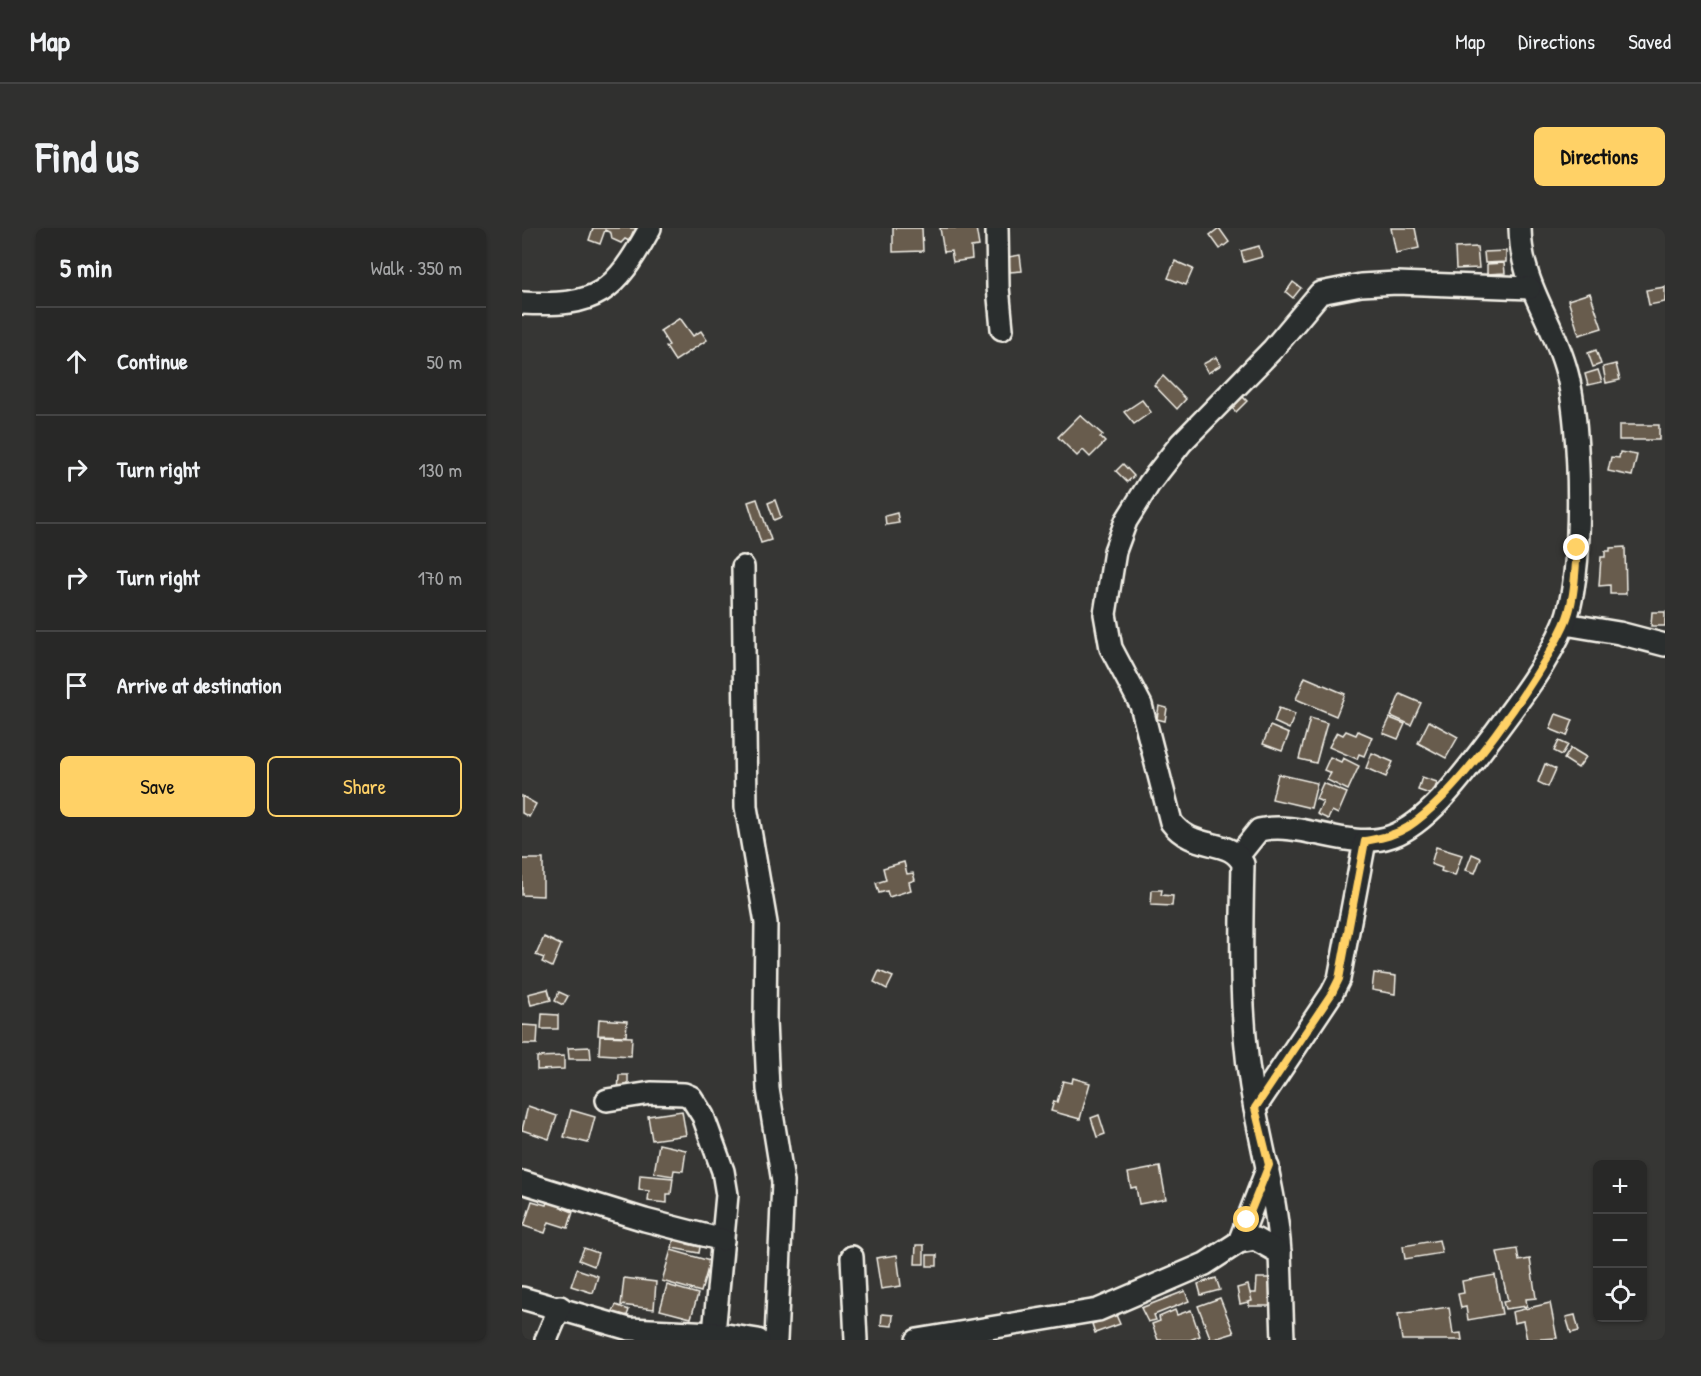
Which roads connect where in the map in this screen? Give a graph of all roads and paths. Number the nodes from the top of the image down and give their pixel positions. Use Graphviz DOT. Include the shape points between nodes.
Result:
graph roads {
  1 [pos="650,228"];
  2 [pos="997,228"];
  3 [pos="1520,228"];
  4 [pos="1530,288"];
  5 [pos="522,303"];
  6 [pos="1002,329"];
  7 [pos="743,567"];
  8 [pos="1565,624"];
  9 [pos="1665,645"];
  10 [pos="1365,841"];
  11 [pos="1239,855"];
  12 [pos="607,1100"];
  13 [pos="1255,1108"];
  14 [pos="1269,1165"];
  15 [pos="522,1182"];
  16 [pos="723,1240"];
  17 [pos="1239,1242"];
  18 [pos="1280,1253"];
  19 [pos="852,1257"];
  20 [pos="522,1298"];
  21 [pos="560,1307"];
  22 [pos="629,1334"];
  23 [pos="714,1334"];
  24 [pos="986,1335"];
  25 [pos="546,1340"];
  26 [pos="758,1340"];
  27 [pos="776,1340"];
  28 [pos="856,1340"];
  29 [pos="917,1340"];
  30 [pos="1283,1340"];
  1 -- 5 [label="street" via="611,286 588,300"];
  2 -- 6 [label="street"];
  3 -- 4 [label="street"];
  4 -- 8 [label="street" via="1556,338 1568,374 1573,408 1579,500 1573,591"];
  4 -- 11 [label="street" via="1397,283 1320,293 1273,349 1181,442 1126,521 1108,587 1105,614 1111,648 1141,705 1171,822 1179,833 1193,841 1230,849"];
  7 -- 27 [label="street" via="746,807 766,923 768,1089 783,1182"];
  8 -- 9 [label="street"];
  8 -- 10 [label="street" via="1508,716 1429,811 1392,836"];
  10 -- 11 [label="street" via="1272,827 1259,830"];
  10 -- 13 [label="street" via="1339,979"];
  11 -- 13 [label="street" via="1243,864 1241,991"];
  12 -- 16 [label="street" via="673,1093 691,1097 723,1171 727,1195"];
  13 -- 14 [label="street"];
  14 -- 17 [label="street"];
  14 -- 18 [label="street"];
  15 -- 16 [label="street"];
  16 -- 23 [label="street"];
  17 -- 18 [label="street" via="1260,1240"];
  17 -- 24 [label="street" via="1205,1264 1098,1310"];
  18 -- 30 [label="street"];
  19 -- 28 [label="street"];
  20 -- 21 [label="street"];
  21 -- 22 [label="street"];
  21 -- 25 [label="street"];
  22 -- 23 [label="street"];
  23 -- 26 [label="street"];
  24 -- 29 [label="street"];
}
